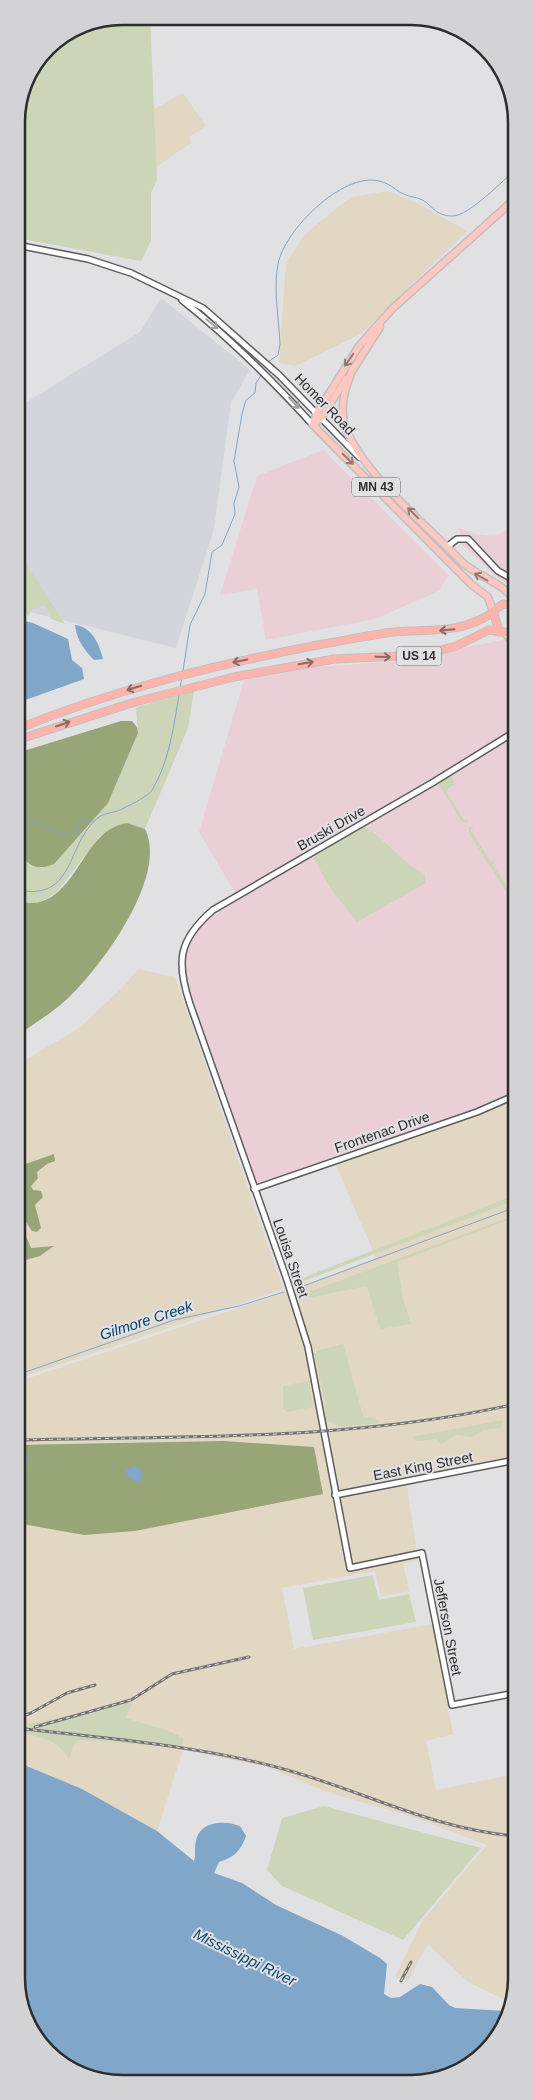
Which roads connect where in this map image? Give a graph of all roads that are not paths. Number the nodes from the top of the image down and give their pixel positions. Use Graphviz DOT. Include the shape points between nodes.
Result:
graph roads {
  1 [pos="508,205"];
  2 [pos="25,247"];
  3 [pos="174,294"];
  4 [pos="392,309"];
  5 [pos="353,368"];
  6 [pos="319,415"];
  7 [pos="313,424"];
  8 [pos="368,466"];
  9 [pos="448,546"];
  10 [pos="508,577"];
  11 [pos="508,595"];
  12 [pos="508,604"];
  13 [pos="493,612"];
  14 [pos="502,632"];
  15 [pos="508,632"];
  16 [pos="508,638"];
  17 [pos="25,726"];
  18 [pos="508,736"];
  19 [pos="25,737"];
  20 [pos="180,964"];
  21 [pos="508,1098"];
  22 [pos="254,1189"];
  23 [pos="508,1462"];
  24 [pos="335,1495"];
  25 [pos="422,1553"];
  26 [pos="508,1694"];
  1 -- 4 [label="main road, MN 43"];
  2 -- 3 [label="street, Homer Road" via="88,258 131,273"];
  3 -- 6 [label="street, Homer Road" via="203,308 258,355"];
  3 -- 7 [label="street, Homer Road, one-way" via="218,328"];
  4 -- 5 [label="main road, MN 43"];
  4 -- 6 [label="main road, MN 43, one-way" via="359,346"];
  5 -- 6 [label="main road, MN 43"];
  5 -- 8 [label="main road, MN 43" via="343,396 343,416 346,432"];
  6 -- 7 [label="main road, MN 43"];
  6 -- 8 [label="street, Homer Road"];
  7 -- 13 [label="main road, Homer Road / MN 43, one-way" via="472,585 488,597"];
  9 -- 8 [label="main road, Homer Road / MN 43, one-way"];
  9 -- 10 [label="street" via="457,539 468,539 498,571"];
  11 -- 9 [label="main road, MN 43, one-way" via="503,588 474,573"];
  12 -- 13 [label="highway, US 14"];
  13 -- 14 [label="highway"];
  13 -- 17 [label="highway, US 14, one-way" via="479,622 460,628 380,634 202,669 98,699"];
  14 -- 15 [label="highway, US 14"];
  14 -- 16 [label="main road"];
  19 -- 14 [label="highway, US 14, one-way" via="200,684 334,659 422,655 456,646 489,630"];
  18 -- 20 [label="street, Bruski Drive" via="213,910 189,936"];
  20 -- 22 [label="street, Louisa Street" via="187,996"];
  21 -- 22 [label="street, Frontenac Drive"];
  22 -- 24 [label="street, Louisa Street" via="308,1347"];
  23 -- 24 [label="street, East King Street"];
  24 -- 25 [label="street, Louisa Street" via="350,1568"];
  25 -- 26 [label="street, Jefferson Street" via="452,1705"];
}
